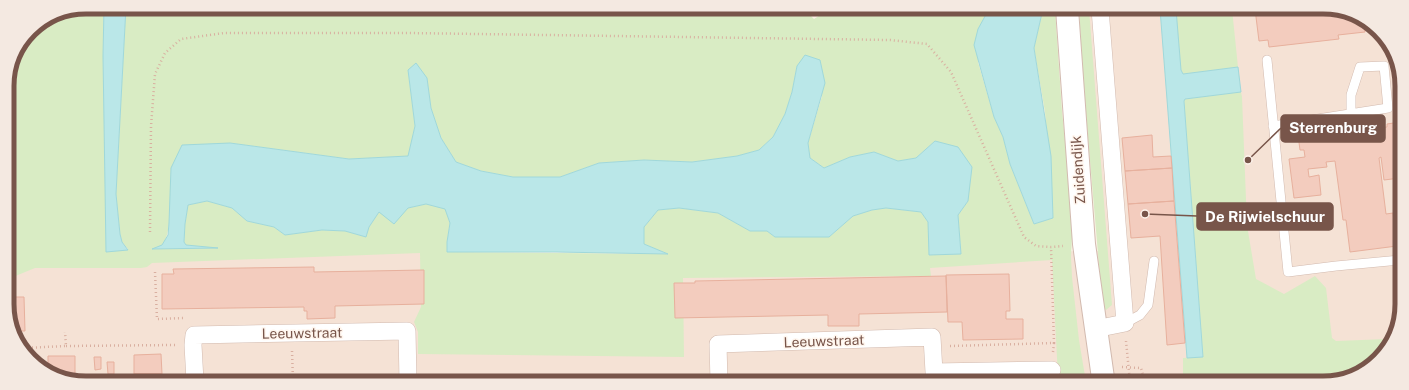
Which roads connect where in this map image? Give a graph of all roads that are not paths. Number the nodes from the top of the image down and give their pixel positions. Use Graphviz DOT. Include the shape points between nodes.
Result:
graph roads {
  1 [pos="1067,14"];
  2 [pos="1100,14"];
  3 [pos="1267,60"];
  4 [pos="1351,115"];
  5 [pos="1274,126"];
  6 [pos="1395,260"];
  7 [pos="1154,261"];
  8 [pos="1125,323"];
  9 [pos="1095,330"];
  10 [pos="1052,370"];
  11 [pos="195,376"];
  12 [pos="408,376"];
  13 [pos="719,376"];
  14 [pos="934,376"];
  15 [pos="951,376"];
  16 [pos="1103,376"];
  1 -- 9 [label="street, Zuidendijk" via="1084,244"];
  2 -- 8 [label="street"];
  3 -- 5 [label="lane"];
  4 -- 4 [label="lane" via="1351,95 1360,67 1384,66 1388,108"];
  4 -- 5 [label="lane"];
  5 -- 6 [label="lane" via="1288,272"];
  7 -- 8 [label="lane" via="1148,305 1140,315"];
  8 -- 9 [label="street"];
  9 -- 16 [label="street, Zuidendijk"];
  10 -- 15 [label="street"];
  11 -- 12 [label="street, Leeuwstraat" via="194,335 407,331"];
  13 -- 14 [label="street, Leeuwstraat" via="718,344 932,338"];
}
